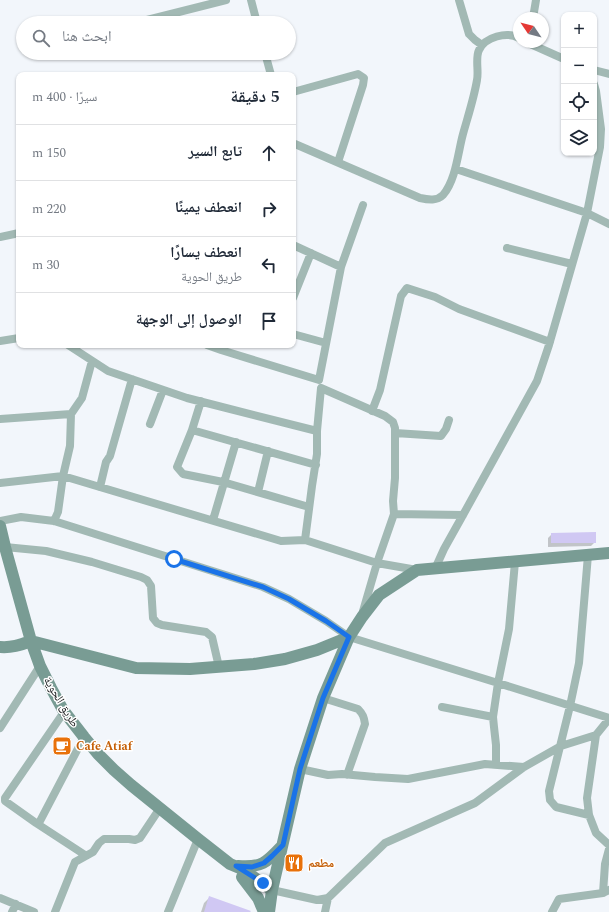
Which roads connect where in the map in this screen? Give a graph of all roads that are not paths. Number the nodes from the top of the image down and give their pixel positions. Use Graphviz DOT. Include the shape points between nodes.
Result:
graph roads {
  1 [pos="226,0"];
  2 [pos="251,0"];
  3 [pos="459,0"];
  4 [pos="536,0"];
  5 [pos="534,12"];
  6 [pos="163,16"];
  7 [pos="254,16"];
  8 [pos="513,35"];
  9 [pos="482,45"];
  10 [pos="541,48"];
  11 [pos="561,58"];
  12 [pos="267,60"];
  13 [pos="597,71"];
  14 [pos="270,72"];
  15 [pos="609,74"];
  16 [pos="296,91"];
  17 [pos="597,99"];
  18 [pos="296,144"];
  19 [pos="338,162"];
  20 [pos="456,169"];
  21 [pos="363,205"];
  22 [pos="587,213"];
  23 [pos="609,224"];
  24 [pos="16,234"];
  25 [pos="0,237"];
  26 [pos="296,246"];
  27 [pos="507,248"];
  28 [pos="311,253"];
  29 [pos="572,264"];
  30 [pos="340,267"];
  31 [pos="296,290"];
  32 [pos="296,335"];
  33 [pos="16,338"];
  34 [pos="0,341"];
  35 [pos="550,342"];
  36 [pos="326,343"];
  37 [pos="72,348"];
  38 [pos="215,348"];
  39 [pos="92,361"];
  40 [pos="132,379"];
  41 [pos="320,384"];
  42 [pos="163,390"];
  43 [pos="201,401"];
  44 [pos="372,411"];
  45 [pos="71,414"];
  46 [pos="0,419"];
  47 [pos="449,420"];
  48 [pos="150,424"];
  49 [pos="192,430"];
  50 [pos="317,431"];
  51 [pos="395,433"];
  52 [pos="236,442"];
  53 [pos="268,451"];
  54 [pos="316,465"];
  55 [pos="64,476"];
  56 [pos="224,482"];
  57 [pos="0,483"];
  58 [pos="100,487"];
  59 [pos="258,492"];
  60 [pos="309,507"];
  61 [pos="394,514"];
  62 [pos="464,515"];
  63 [pos="213,520"];
  64 [pos="0,521"];
  65 [pos="54,521"];
  66 [pos="0,526"];
  67 [pos="306,540"];
  68 [pos="5,547"];
  69 [pos="609,553"];
  70 [pos="588,555"];
  71 [pos="515,562"];
  72 [pos="377,563"];
  73 [pos="435,569"];
  74 [pos="417,570"];
  75 [pos="362,617"];
  76 [pos="349,637"];
  77 [pos="31,641"];
  78 [pos="0,647"];
  79 [pos="40,666"];
  80 [pos="219,667"];
  81 [pos="498,683"];
  82 [pos="323,698"];
  83 [pos="570,706"];
  84 [pos="442,707"];
  85 [pos="64,712"];
  86 [pos="493,717"];
  87 [pos="609,719"];
  88 [pos="0,728"];
  89 [pos="596,735"];
  90 [pos="84,737"];
  91 [pos="560,746"];
  92 [pos="496,764"];
  93 [pos="524,767"];
  94 [pos="300,769"];
  95 [pos="347,775"];
  96 [pos="2,800"];
  97 [pos="160,808"];
  98 [pos="589,815"];
  99 [pos="36,823"];
  100 [pos="198,839"];
  101 [pos="283,845"];
  102 [pos="609,845"];
  103 [pos="609,849"];
  104 [pos="86,855"];
  105 [pos="233,865"];
  106 [pos="242,877"];
  107 [pos="606,891"];
  108 [pos="272,893"];
  109 [pos="0,898"];
  110 [pos="328,898"];
  111 [pos="14,908"];
  112 [pos="34,912"];
  113 [pos="55,912"];
  114 [pos="168,912"];
  115 [pos="264,912"];
  116 [pos="269,912"];
  117 [pos="325,912"];
  118 [pos="552,912"];
  1 -- 6 [label="street"];
  2 -- 7 [label="street"];
  3 -- 9 [label="street" via="469,34"];
  4 -- 5 [label="street"];
  8 -- 9 [label="street" via="488,40"];
  9 -- 20 [label="street" via="478,51 477,79"];
  10 -- 11 [label="street"];
  12 -- 14 [label="street"];
  13 -- 15 [label="street"];
  16 -- 19 [label="street" via="358,74 364,78"];
  17 -- 22 [label="street" via="601,129 600,147"];
  18 -- 19 [label="street"];
  19 -- 20 [label="street" via="420,198 431,200 443,195"];
  20 -- 22 [label="street"];
  21 -- 30 [label="street"];
  22 -- 23 [label="street"];
  22 -- 29 [label="street"];
  24 -- 25 [label="street"];
  26 -- 28 [label="street"];
  27 -- 29 [label="street"];
  28 -- 30 [label="street"];
  28 -- 31 [label="street"];
  29 -- 35 [label="street"];
  30 -- 36 [label="street"];
  32 -- 36 [label="street"];
  33 -- 34 [label="street"];
  35 -- 44 [label="street" via="407,288 401,296 380,390"];
  35 -- 62 [label="street" via="537,381"];
  36 -- 41 [label="street"];
  37 -- 39 [label="street"];
  38 -- 41 [label="street"];
  39 -- 40 [label="street" via="108,371"];
  39 -- 45 [label="street" via="82,398"];
  40 -- 42 [label="street"];
  40 -- 58 [label="street"];
  41 -- 44 [label="street"];
  41 -- 50 [label="street"];
  42 -- 43 [label="street"];
  42 -- 48 [label="street"];
  43 -- 49 [label="street"];
  43 -- 50 [label="street"];
  44 -- 51 [label="street" via="393,422"];
  45 -- 46 [label="street"];
  45 -- 55 [label="street" via="70,446"];
  47 -- 51 [label="street" via="441,436"];
  49 -- 52 [label="street"];
  49 -- 56 [label="street" via="176,467 183,474"];
  50 -- 54 [label="street"];
  51 -- 61 [label="street"];
  52 -- 53 [label="street"];
  52 -- 56 [label="street"];
  53 -- 54 [label="street"];
  53 -- 59 [label="street"];
  54 -- 60 [label="street"];
  55 -- 57 [label="street"];
  55 -- 58 [label="street"];
  55 -- 65 [label="street"];
  56 -- 59 [label="street"];
  56 -- 63 [label="street"];
  58 -- 63 [label="street"];
  59 -- 60 [label="street"];
  60 -- 67 [label="street"];
  61 -- 62 [label="street"];
  61 -- 72 [label="street"];
  62 -- 73 [label="street"];
  63 -- 67 [label="street" via="281,540"];
  64 -- 65 [label="street" via="21,517"];
  65 -- 76 [label="street" via="263,587 289,599"];
  66 -- 68 [label="street, طريق الحوية"];
  67 -- 72 [label="street"];
  68 -- 77 [label="street, طريق الحوية"];
  68 -- 80 [label="street" via="46,551 92,562 147,580 151,586 153,618 157,623 206,632 212,637"];
  69 -- 70 [label="street"];
  70 -- 71 [label="street"];
  70 -- 83 [label="street" via="578,663"];
  71 -- 73 [label="street"];
  71 -- 81 [label="street" via="508,629"];
  72 -- 74 [label="street"];
  72 -- 75 [label="street"];
  73 -- 74 [label="street"];
  74 -- 75 [label="street" via="379,595"];
  75 -- 76 [label="street"];
  76 -- 80 [label="street" via="317,650 285,658"];
  76 -- 81 [label="street"];
  76 -- 82 [label="street"];
  77 -- 78 [label="street" via="18,646"];
  77 -- 79 [label="street, طريق الحوية"];
  77 -- 80 [label="street" via="136,668"];
  79 -- 85 [label="street, طريق الحوية"];
  79 -- 88 [label="street"];
  81 -- 83 [label="street"];
  81 -- 86 [label="street"];
  82 -- 94 [label="street"];
  82 -- 95 [label="street" via="358,709 364,718 365,724"];
  83 -- 87 [label="street"];
  83 -- 91 [label="street"];
  84 -- 86 [label="street"];
  85 -- 90 [label="street, طريق الحوية"];
  85 -- 96 [label="street"];
  86 -- 92 [label="street"];
  87 -- 89 [label="street"];
  89 -- 91 [label="street"];
  89 -- 98 [label="street" via="587,798"];
  90 -- 97 [label="street, طريق الحوية" via="114,770"];
  90 -- 99 [label="street" via="39,823"];
  91 -- 93 [label="street"];
  91 -- 98 [label="street" via="549,791 550,800 556,807"];
  92 -- 93 [label="street"];
  92 -- 95 [label="street" via="408,779"];
  93 -- 110 [label="street" via="475,803 384,843"];
  94 -- 95 [label="street" via="328,775"];
  94 -- 101 [label="street"];
  96 -- 99 [label="street"];
  97 -- 100 [label="street, طريق الحوية"];
  97 -- 104 [label="street" via="140,838 104,839 93,852"];
  98 -- 102 [label="street" via="596,833"];
  99 -- 104 [label="street"];
  100 -- 105 [label="street, طريق الحوية"];
  100 -- 114 [label="street"];
  101 -- 105 [label="street" via="264,863 252,867"];
  101 -- 108 [label="street"];
  103 -- 107 [label="street" via="605,864"];
  104 -- 113 [label="street" via="75,862"];
  105 -- 106 [label="street, طريق الحوية"];
  105 -- 108 [label="street, طريق الحوية" via="253,876"];
  106 -- 108 [label="street, طريق الحوية"];
  106 -- 115 [label="street" via="258,898"];
  107 -- 118 [label="street" via="559,899"];
  108 -- 110 [label="street" via="317,900"];
  108 -- 116 [label="street"];
  109 -- 111 [label="street"];
  110 -- 117 [label="street"];
  111 -- 112 [label="street"];
}
